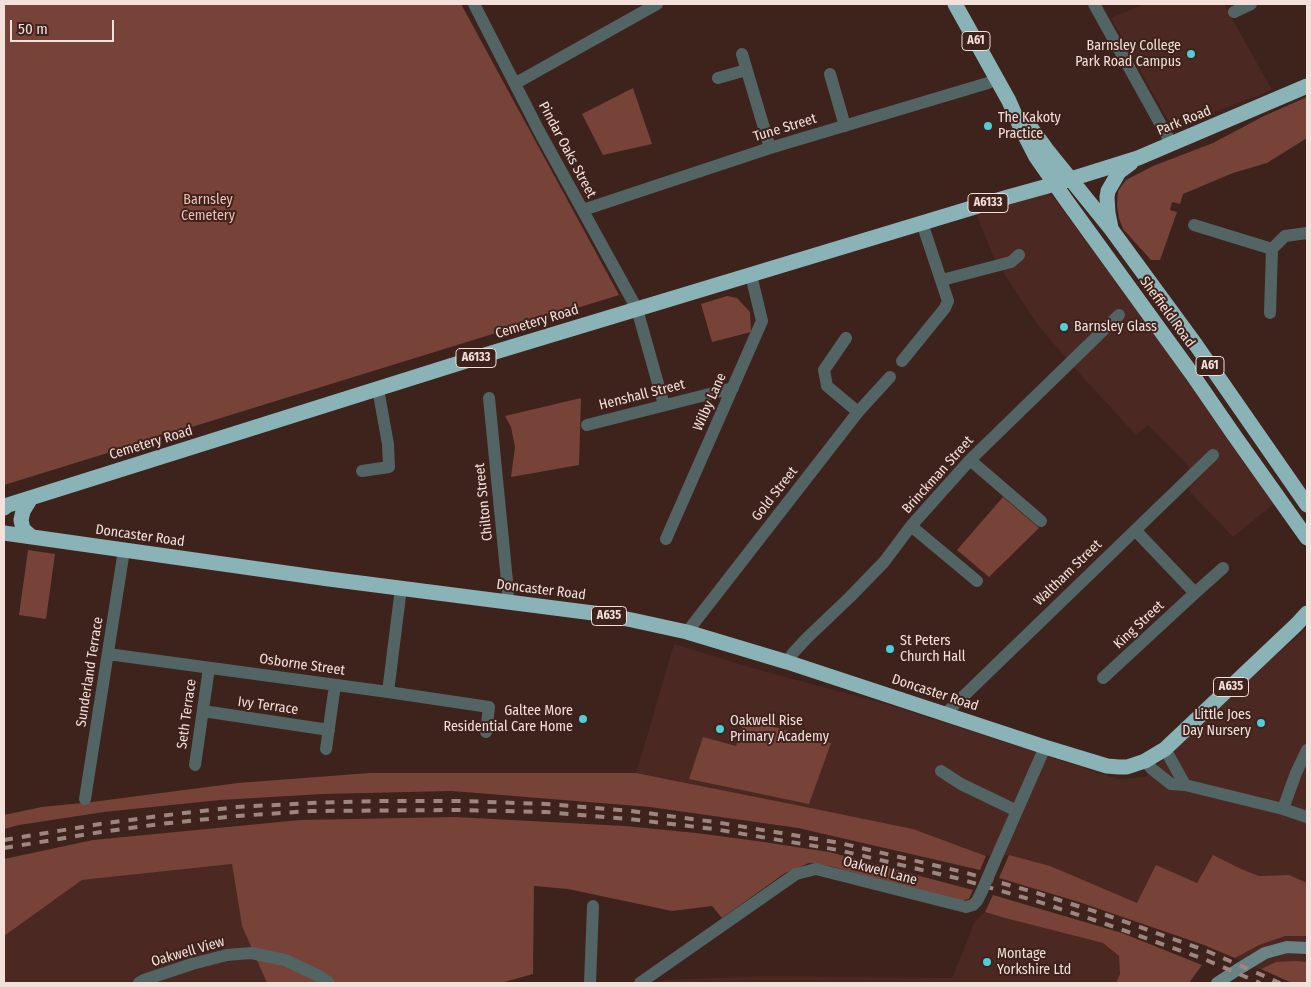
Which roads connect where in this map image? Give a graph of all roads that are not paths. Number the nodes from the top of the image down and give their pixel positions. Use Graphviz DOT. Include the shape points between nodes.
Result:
graph roads {
  1 [pos="474,4"];
  2 [pos="657,4"];
  3 [pos="955,4"];
  4 [pos="1094,4"];
  5 [pos="1251,4"];
  6 [pos="1234,12"];
  7 [pos="742,54"];
  8 [pos="746,70"];
  9 [pos="830,74"];
  10 [pos="718,78"];
  11 [pos="996,79"];
  12 [pos="516,83"];
  13 [pos="1307,86"];
  14 [pos="1009,101"];
  15 [pos="845,126"];
  16 [pos="1171,144"];
  17 [pos="770,148"];
  18 [pos="1138,158"];
  19 [pos="1071,179"];
  20 [pos="1055,184"];
  21 [pos="583,210"];
  22 [pos="922,223"];
  23 [pos="1194,225"];
  24 [pos="1111,229"];
  25 [pos="1307,233"];
  26 [pos="1272,249"];
  27 [pos="1019,255"];
  28 [pos="750,275"];
  29 [pos="942,280"];
  30 [pos="637,309"];
  31 [pos="1270,313"];
  32 [pos="1119,315"];
  33 [pos="846,338"];
  34 [pos="902,361"];
  35 [pos="890,377"];
  36 [pos="733,388"];
  37 [pos="378,389"];
  38 [pos="489,398"];
  39 [pos="664,405"];
  40 [pos="858,412"];
  41 [pos="587,425"];
  42 [pos="1213,455"];
  43 [pos="970,460"];
  44 [pos="362,471"];
  45 [pos="31,498"];
  46 [pos="1307,505"];
  47 [pos="5,506"];
  48 [pos="1041,521"];
  49 [pos="911,526"];
  50 [pos="1135,530"];
  51 [pos="4,533"];
  52 [pos="32,538"];
  53 [pos="1307,538"];
  54 [pos="666,539"];
  55 [pos="124,550"];
  56 [pos="1223,568"];
  57 [pos="977,581"];
  58 [pos="401,588"];
  59 [pos="1195,593"];
  60 [pos="507,602"];
  61 [pos="1307,613"];
  62 [pos="1302,622"];
  63 [pos="687,632"];
  64 [pos="108,654"];
  65 [pos="787,662"];
  66 [pos="209,668"];
  67 [pos="1104,678"];
  68 [pos="335,685"];
  69 [pos="388,692"];
  70 [pos="203,711"];
  71 [pos="945,714"];
  72 [pos="329,730"];
  73 [pos="486,732"];
  74 [pos="1046,747"];
  75 [pos="326,749"];
  76 [pos="1165,749"];
  77 [pos="1307,750"];
  78 [pos="1145,761"];
  79 [pos="195,765"];
  80 [pos="941,771"];
  81 [pos="1185,784"];
  82 [pos="85,799"];
  83 [pos="1283,809"];
  84 [pos="1017,811"];
  85 [pos="1307,817"];
  86 [pos="593,906"];
  87 [pos="1307,948"];
  88 [pos="139,983"];
  89 [pos="328,983"];
  90 [pos="590,983"];
  91 [pos="640,983"];
  92 [pos="1217,983"];
  1 -- 12 [label="street, Pindar Oaks Street"];
  2 -- 12 [label="street"];
  3 -- 11 [label="highway, Sheffield Road / A61"];
  4 -- 16 [label="street"];
  5 -- 6 [label="street"];
  7 -- 8 [label="street"];
  8 -- 10 [label="street"];
  8 -- 17 [label="street"];
  9 -- 15 [label="street"];
  11 -- 14 [label="highway, Sheffield Road / A61"];
  11 -- 15 [label="street, Tune Street"];
  12 -- 21 [label="street, Pindar Oaks Street"];
  13 -- 16 [label="highway, Park Road / A6133"];
  14 -- 19 [label="highway, Sheffield Road / A61"];
  14 -- 20 [label="highway, Sheffield Road / A61" via="1036,157"];
  15 -- 17 [label="street, Tune Street"];
  16 -- 18 [label="highway, Park Road / A6133"];
  17 -- 21 [label="street, Tune Street"];
  18 -- 19 [label="highway, Park Road / A6133"];
  18 -- 24 [label="highway, A6133" via="1120,172 1108,191"];
  19 -- 20 [label="highway, A6133"];
  19 -- 24 [label="highway, Sheffield Road / A61"];
  20 -- 22 [label="highway, Cemetery Road / A6133"];
  20 -- 53 [label="highway, Sheffield Road / A61"];
  21 -- 30 [label="street, Pindar Oaks Street"];
  22 -- 28 [label="highway, Cemetery Road / A6133"];
  22 -- 29 [label="street"];
  23 -- 26 [label="street"];
  24 -- 46 [label="highway, Sheffield Road / A61"];
  25 -- 26 [label="street" via="1285,236"];
  26 -- 31 [label="street"];
  27 -- 29 [label="street" via="1011,262"];
  28 -- 30 [label="highway, Cemetery Road / A6133"];
  28 -- 36 [label="street, Wilby Lane" via="762,321"];
  29 -- 34 [label="street" via="948,301 945,308"];
  30 -- 37 [label="highway, Cemetery Road / A6133"];
  30 -- 39 [label="street, Pindar Oaks Street"];
  32 -- 43 [label="street, Brinckman Street"];
  33 -- 40 [label="street" via="824,370 825,378 827,386"];
  35 -- 40 [label="street, Gold Street"];
  36 -- 39 [label="street, Henshall Street"];
  36 -- 54 [label="street, Wilby Lane"];
  37 -- 44 [label="street" via="389,467"];
  37 -- 45 [label="highway, Cemetery Road / A6133"];
  38 -- 60 [label="street, Chilton Street"];
  39 -- 41 [label="street, Henshall Street"];
  40 -- 63 [label="street, Gold Street"];
  42 -- 50 [label="street, Waltham Street"];
  43 -- 48 [label="street"];
  43 -- 49 [label="street, Brinckman Street"];
  45 -- 47 [label="highway, Cemetery Road / A6133"];
  45 -- 52 [label="highway" via="21,520 23,529"];
  49 -- 57 [label="street"];
  49 -- 65 [label="street, Brinckman Street" via="884,562"];
  50 -- 59 [label="street"];
  50 -- 71 [label="street, Waltham Street"];
  51 -- 52 [label="highway, Doncaster Road / A635"];
  52 -- 55 [label="highway, Doncaster Road / A635"];
  55 -- 58 [label="highway, Doncaster Road / A635"];
  55 -- 64 [label="street, Sunderland Terrace"];
  56 -- 59 [label="street, King Street"];
  58 -- 60 [label="highway, Doncaster Road / A635"];
  58 -- 69 [label="street"];
  59 -- 67 [label="street, King Street"];
  60 -- 63 [label="highway, Doncaster Road / A635" via="601,614"];
  61 -- 62 [label="highway, A635"];
  62 -- 76 [label="highway, A635"];
  63 -- 65 [label="highway, Doncaster Road / A635"];
  64 -- 66 [label="street, Osborne Street"];
  64 -- 82 [label="street, Sunderland Terrace"];
  65 -- 71 [label="highway, Doncaster Road / A635"];
  66 -- 68 [label="street, Osborne Street"];
  66 -- 70 [label="street, Seth Terrace"];
  68 -- 69 [label="street, Osborne Street"];
  68 -- 72 [label="street"];
  69 -- 73 [label="street, Osborne Street" via="489,707"];
  70 -- 72 [label="street, Ivy Terrace"];
  70 -- 79 [label="street, Seth Terrace"];
  71 -- 74 [label="highway, Doncaster Road / A635"];
  72 -- 75 [label="street"];
  74 -- 78 [label="highway, Doncaster Road / A635" via="1107,766 1127,767"];
  74 -- 84 [label="street, Oakwell Lane"];
  76 -- 78 [label="highway, Doncaster Road / A635"];
  76 -- 81 [label="street"];
  77 -- 83 [label="street"];
  78 -- 81 [label="street" via="1171,784"];
  80 -- 84 [label="street"];
  81 -- 83 [label="street"];
  83 -- 85 [label="street"];
  84 -- 91 [label="street, Oakwell Lane, bridge" via="973,905 966,908 816,869 796,874"];
  86 -- 90 [label="street"];
  87 -- 92 [label="street" via="1287,947 1265,953"];
  88 -- 89 [label="street, Oakwell View" via="192,964 251,953 285,960"];
}
